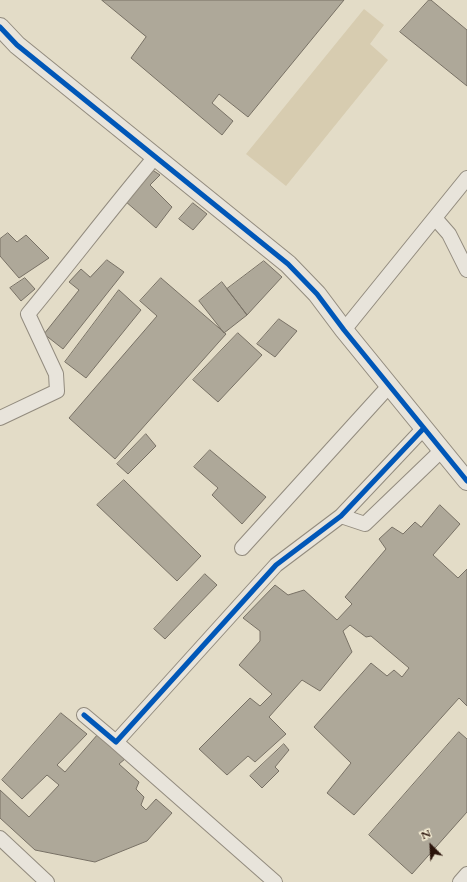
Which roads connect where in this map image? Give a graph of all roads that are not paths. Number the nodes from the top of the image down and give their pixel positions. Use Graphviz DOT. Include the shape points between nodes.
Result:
graph roads {
  1 [pos="0,27"];
  2 [pos="155,157"];
  3 [pos="467,178"];
  4 [pos="435,218"];
  5 [pos="467,270"];
  6 [pos="344,330"];
  7 [pos="389,386"];
  8 [pos="0,418"];
  9 [pos="424,428"];
  10 [pos="442,450"];
  11 [pos="467,481"];
  12 [pos="341,516"];
  13 [pos="242,548"];
  14 [pos="84,715"];
  15 [pos="116,742"];
  16 [pos="0,838"];
  17 [pos="467,874"];
  18 [pos="47,882"];
  19 [pos="275,882"];
  20 [pos="460,882"];
  1 -- 2 [label="street" via="17,45"];
  2 -- 6 [label="street" via="288,264 317,294"];
  2 -- 8 [label="street" via="28,314 56,374 57,391"];
  3 -- 4 [label="street"];
  4 -- 5 [label="street" via="449,234"];
  4 -- 6 [label="street"];
  6 -- 7 [label="street"];
  7 -- 9 [label="street"];
  7 -- 13 [label="street"];
  9 -- 10 [label="street"];
  9 -- 12 [label="street"];
  10 -- 11 [label="street"];
  10 -- 12 [label="street" via="365,524"];
  12 -- 15 [label="street" via="276,565"];
  14 -- 15 [label="street"];
  15 -- 19 [label="street"];
  16 -- 18 [label="street"];
  17 -- 20 [label="street"];
}
